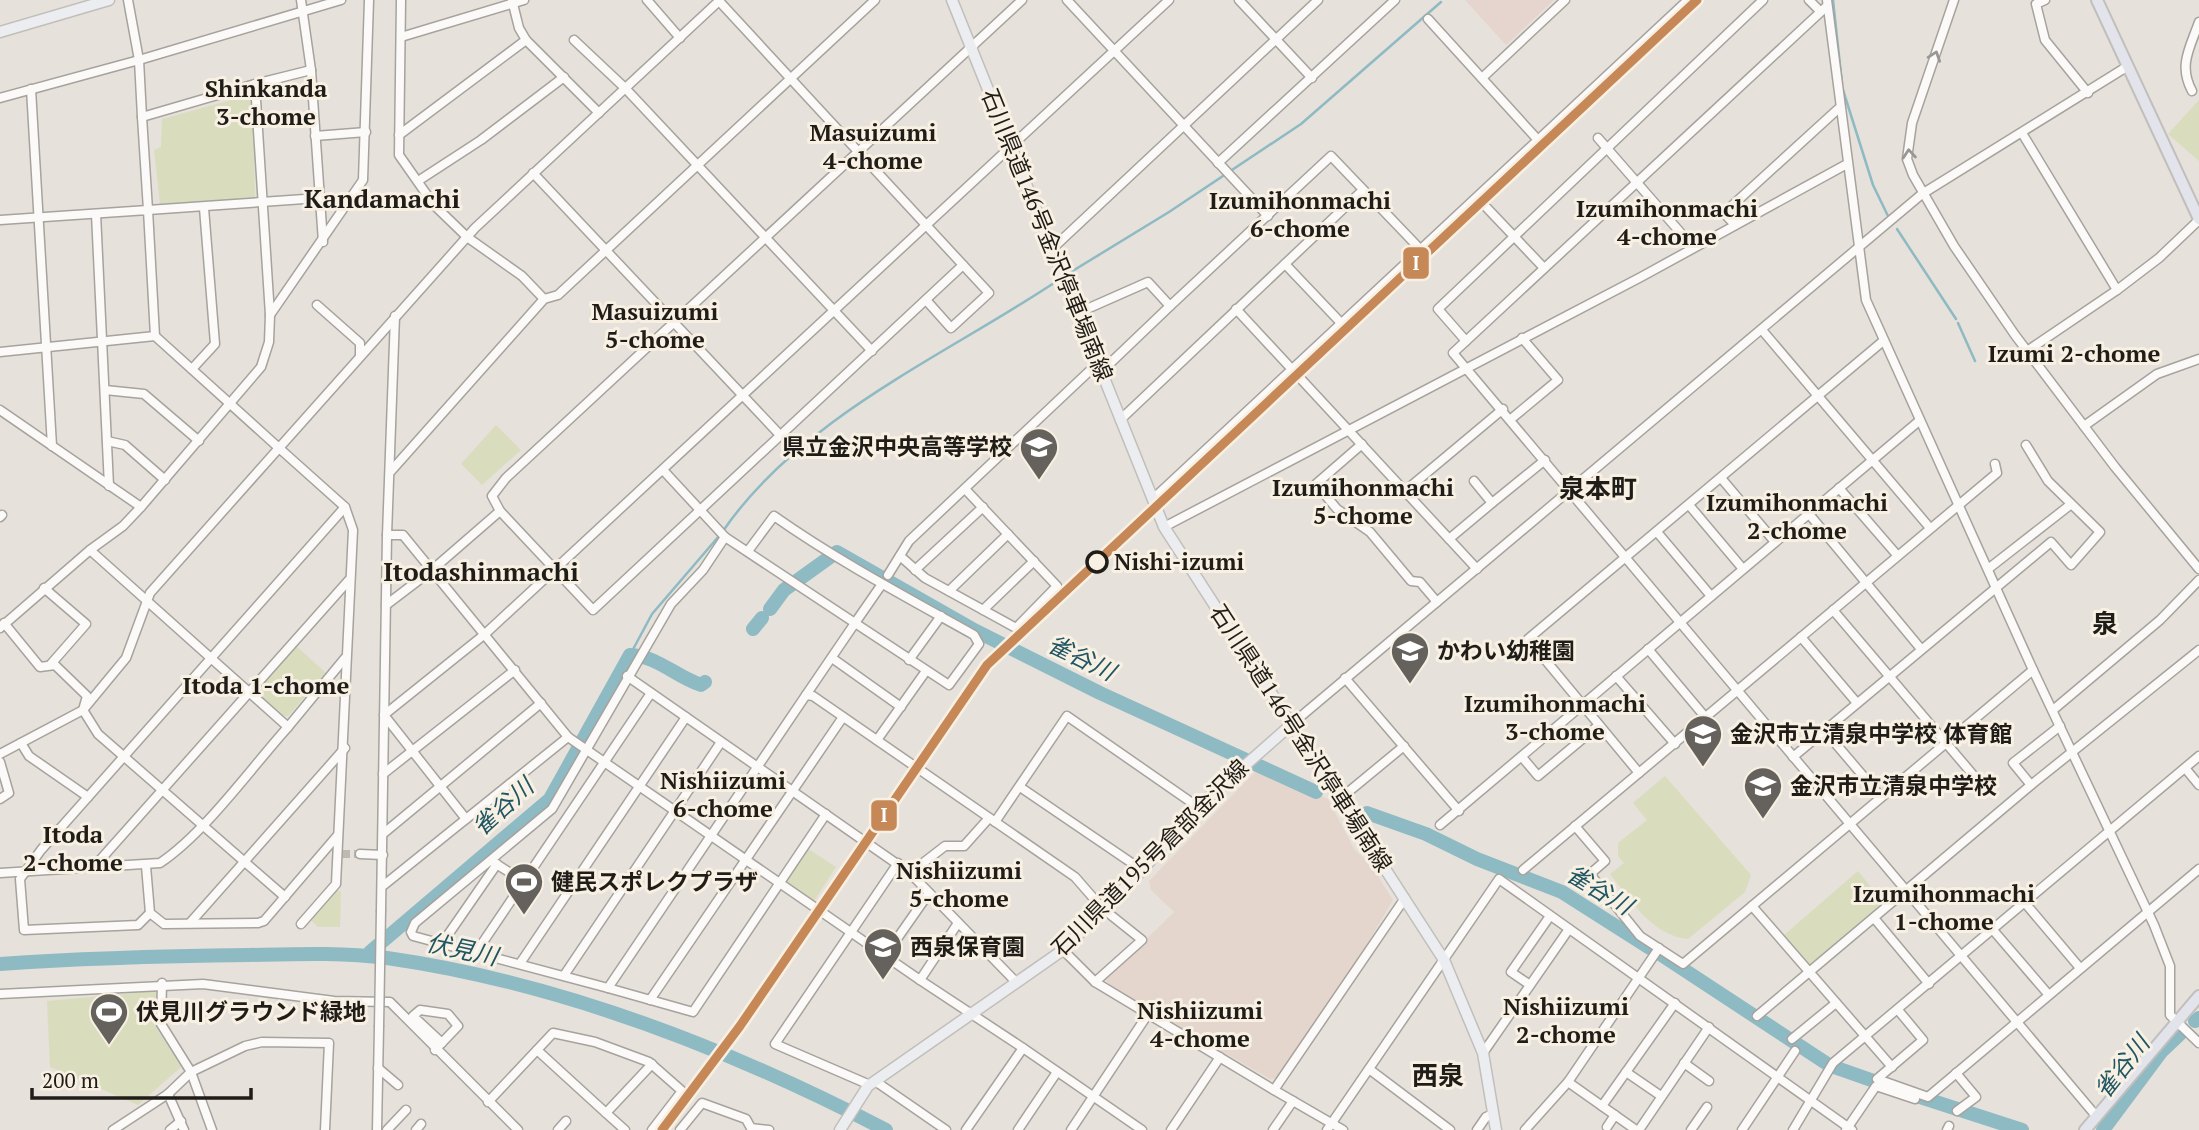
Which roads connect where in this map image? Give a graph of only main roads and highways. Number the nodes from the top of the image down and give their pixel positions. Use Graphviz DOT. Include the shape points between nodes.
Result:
graph roads {
  1 [pos="109,0"];
  2 [pos="952,0"];
  3 [pos="2097,0"];
  4 [pos="0,32"];
  5 [pos="2199,219"];
  6 [pos="1293,723"];
  7 [pos="2199,996"];
  8 [pos="842,1128"];
  9 [pos="1496,1130"];
  10 [pos="2085,1130"];
  1 -- 4 [label="main road"];
  2 -- 6 [label="main road, 石川県道146号金沢停車場南線" via="1164,527"];
  3 -- 5 [label="highway"];
  6 -- 8 [label="main road, 石川県道195号倉部金沢線" via="1198,807 1063,950 871,1084"];
  6 -- 9 [label="main road, 石川県道146号金沢停車場南線" via="1444,960 1483,1053"];
  7 -- 10 [label="highway"];
}
